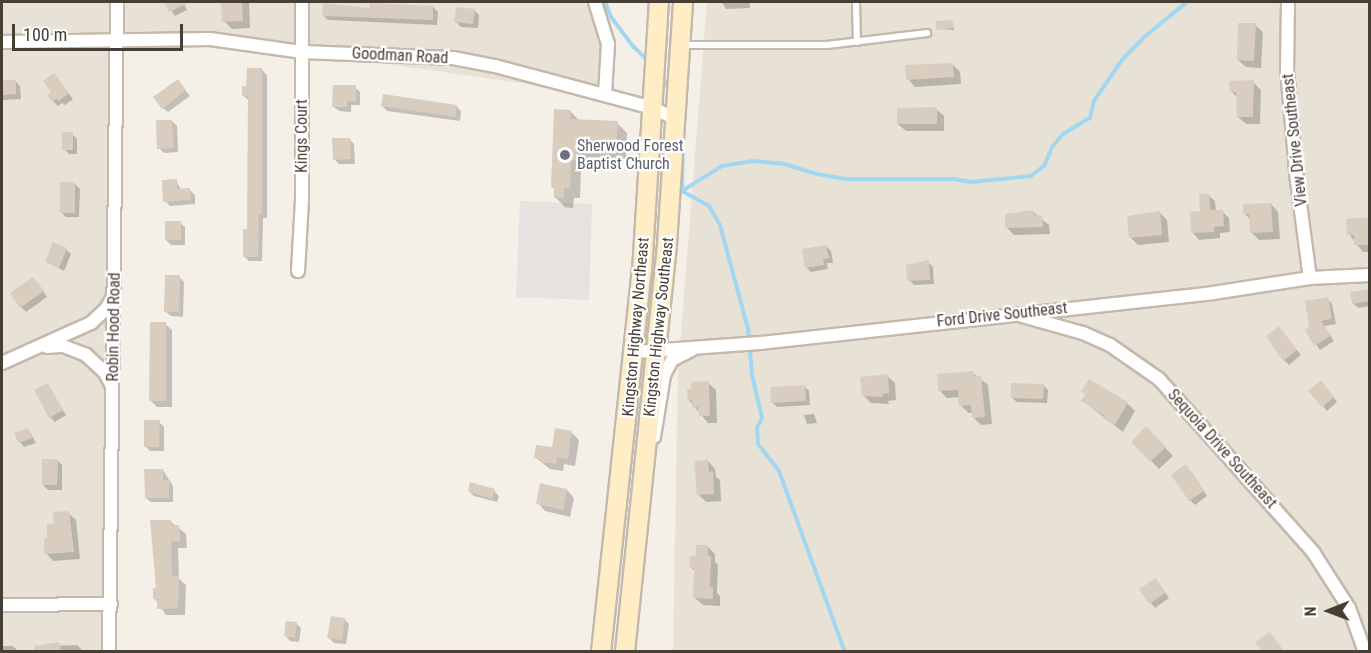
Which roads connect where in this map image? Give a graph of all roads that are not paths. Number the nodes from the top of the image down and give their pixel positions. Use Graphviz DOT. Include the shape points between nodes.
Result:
graph roads {
  1 [pos="117,2"];
  2 [pos="302,2"];
  3 [pos="595,2"];
  4 [pos="659,2"];
  5 [pos="682,2"];
  6 [pos="856,2"];
  7 [pos="1288,2"];
  8 [pos="927,33"];
  9 [pos="117,39"];
  10 [pos="2,42"];
  11 [pos="857,42"];
  12 [pos="680,45"];
  13 [pos="303,52"];
  14 [pos="605,95"];
  15 [pos="653,108"];
  16 [pos="676,119"];
  17 [pos="298,271"];
  18 [pos="1370,275"];
  19 [pos="1310,278"];
  20 [pos="114,296"];
  21 [pos="1017,315"];
  22 [pos="39,347"];
  23 [pos="697,347"];
  24 [pos="657,351"];
  25 [pos="634,352"];
  26 [pos="2,363"];
  27 [pos="113,387"];
  28 [pos="642,488"];
  29 [pos="111,604"];
  30 [pos="2,605"];
  31 [pos="109,651"];
  32 [pos="601,651"];
  33 [pos="625,651"];
  34 [pos="1365,651"];
  1 -- 9 [label="street, Robin Hood Road"];
  2 -- 13 [label="street, Kings Court"];
  3 -- 14 [label="street" via="608,44"];
  4 -- 15 [label="main road, Kingston Highway Northeast"];
  5 -- 12 [label="main road, Kingston Highway Southeast"];
  6 -- 11 [label="lane"];
  7 -- 19 [label="street, View Drive Southeast" via="1287,70"];
  8 -- 11 [label="lane"];
  9 -- 10 [label="street, Goodman Road"];
  9 -- 13 [label="street, Goodman Road" via="210,39"];
  9 -- 20 [label="street, Robin Hood Road"];
  11 -- 12 [label="lane"];
  12 -- 16 [label="main road, Kingston Highway Southeast"];
  13 -- 14 [label="street, Goodman Road" via="453,58"];
  13 -- 17 [label="street, Kings Court"];
  14 -- 15 [label="street, Goodman Road"];
  15 -- 16 [label="street, Goodman Road"];
  15 -- 25 [label="main road, Kingston Highway Northeast"];
  16 -- 24 [label="main road, Kingston Highway Southeast"];
  18 -- 19 [label="street, Ford Drive Southeast"];
  19 -- 21 [label="street, Ford Drive Southeast"];
  20 -- 22 [label="street" via="91,323"];
  20 -- 27 [label="street, Robin Hood Road"];
  21 -- 23 [label="street, Ford Drive Southeast"];
  21 -- 34 [label="street, Sequoia Drive Southeast" via="1101,341 1159,379 1313,552 1348,608"];
  22 -- 26 [label="street"];
  22 -- 27 [label="street" via="63,346 86,355"];
  23 -- 24 [label="street, Ford Drive Southeast"];
  23 -- 28 [label="street" via="672,360 664,375"];
  24 -- 25 [label="street, Ford Drive Southeast"];
  24 -- 28 [label="main road, Kingston Highway Southeast"];
  25 -- 32 [label="main road, Kingston Highway Northeast"];
  27 -- 29 [label="street, Robin Hood Road"];
  28 -- 33 [label="main road, Kingston Highway Southeast"];
  29 -- 30 [label="street"];
  29 -- 31 [label="street, Robin Hood Road"];
}
